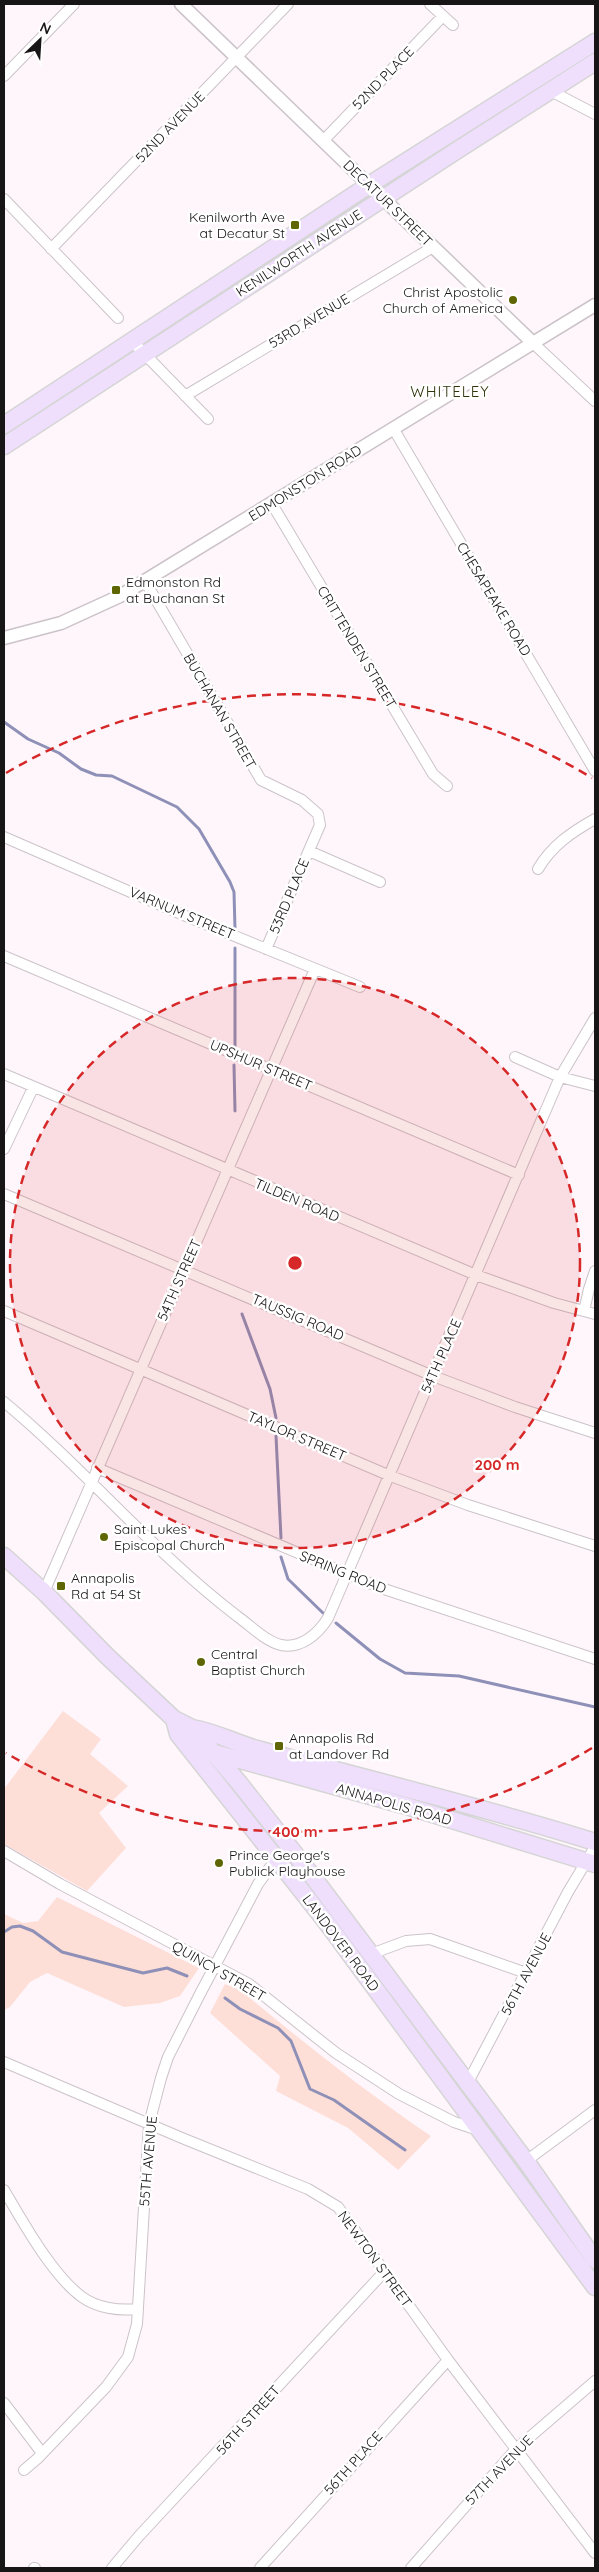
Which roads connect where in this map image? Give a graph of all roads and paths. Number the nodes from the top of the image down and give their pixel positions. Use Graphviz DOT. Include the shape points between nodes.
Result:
graph roads {
  1 [pos="74,4"];
  2 [pos="181,4"];
  3 [pos="288,4"];
  4 [pos="430,4"];
  5 [pos="443,16"];
  6 [pos="453,25"];
  7 [pos="595,42"];
  8 [pos="237,57"];
  9 [pos="595,62"];
  10 [pos="4,76"];
  11 [pos="549,90"];
  12 [pos="595,114"];
  13 [pos="323,141"];
  14 [pos="369,185"];
  15 [pos="383,198"];
  16 [pos="4,199"];
  17 [pos="433,247"];
  18 [pos="51,250"];
  19 [pos="595,304"];
  20 [pos="118,318"];
  21 [pos="131,340"];
  22 [pos="532,342"];
  23 [pos="144,353"];
  24 [pos="186,396"];
  25 [pos="595,401"];
  26 [pos="208,419"];
  27 [pos="4,425"];
  28 [pos="393,428"];
  29 [pos="4,446"];
  30 [pos="272,504"];
  31 [pos="145,581"];
  32 [pos="4,638"];
  33 [pos="595,771"];
  34 [pos="447,786"];
  35 [pos="595,819"];
  36 [pos="4,837"];
  37 [pos="310,848"];
  38 [pos="538,869"];
  39 [pos="380,882"];
  40 [pos="266,949"];
  41 [pos="4,956"];
  42 [pos="315,969"];
  43 [pos="360,987"];
  44 [pos="595,1018"];
  45 [pos="515,1057"];
  46 [pos="271,1069"];
  47 [pos="4,1074"];
  48 [pos="560,1077"];
  49 [pos="595,1086"];
  50 [pos="33,1088"];
  51 [pos="4,1149"];
  52 [pos="227,1170"];
  53 [pos="519,1175"];
  54 [pos="4,1194"];
  55 [pos="184,1269"];
  56 [pos="595,1271"];
  57 [pos="476,1274"];
  58 [pos="4,1311"];
  59 [pos="584,1311"];
  60 [pos="595,1314"];
  61 [pos="140,1370"];
  62 [pos="433,1376"];
  63 [pos="4,1402"];
  64 [pos="595,1433"];
  65 [pos="97,1468"];
  66 [pos="388,1475"];
  67 [pos="91,1483"];
  68 [pos="595,1546"];
  69 [pos="4,1556"];
  70 [pos="347,1574"];
  71 [pos="44,1592"];
  72 [pos="595,1659"];
  73 [pos="174,1719"];
  74 [pos="192,1728"];
  75 [pos="192,1749"];
  76 [pos="210,1752"];
  77 [pos="252,1764"];
  78 [pos="240,1784"];
  79 [pos="595,1842"];
  80 [pos="290,1847"];
  81 [pos="4,1851"];
  82 [pos="592,1857"];
  83 [pos="276,1858"];
  84 [pos="370,1954"];
  85 [pos="216,1966"];
  86 [pos="526,1973"];
  87 [pos="4,2062"];
  88 [pos="467,2085"];
  89 [pos="458,2102"];
  90 [pos="595,2110"];
  91 [pos="150,2124"];
  92 [pos="479,2131"];
  93 [pos="526,2161"];
  94 [pos="4,2190"];
  95 [pos="595,2260"];
  96 [pos="384,2272"];
  97 [pos="595,2287"];
  98 [pos="138,2309"];
  99 [pos="448,2360"];
  100 [pos="595,2381"];
  101 [pos="4,2403"];
  102 [pos="516,2449"];
  103 [pos="42,2453"];
  104 [pos="24,2470"];
  105 [pos="595,2553"];
  106 [pos="112,2568"];
  107 [pos="260,2568"];
  108 [pos="412,2568"];
  1 -- 10 [label="street"];
  2 -- 8 [label="street, DECATUR STREET"];
  3 -- 8 [label="street, 52ND AVENUE"];
  4 -- 5 [label="street"];
  5 -- 6 [label="street"];
  5 -- 13 [label="street, 52ND PLACE"];
  7 -- 14 [label="main road, KENILWORTH AVENUE"];
  8 -- 13 [label="street, DECATUR STREET"];
  8 -- 18 [label="street, 52ND AVENUE"];
  9 -- 11 [label="main road, KENILWORTH AVENUE"];
  11 -- 12 [label="street"];
  11 -- 15 [label="main road, KENILWORTH AVENUE"];
  13 -- 14 [label="street, DECATUR STREET"];
  14 -- 15 [label="street, DECATUR STREET"];
  14 -- 21 [label="main road, KENILWORTH AVENUE"];
  15 -- 17 [label="street, DECATUR STREET"];
  15 -- 23 [label="main road, KENILWORTH AVENUE"];
  16 -- 18 [label="street"];
  17 -- 22 [label="street, DECATUR STREET"];
  17 -- 24 [label="street, 53RD AVENUE"];
  18 -- 20 [label="street"];
  19 -- 22 [label="street, EDMONSTON ROAD"];
  21 -- 23 [label="street"];
  21 -- 27 [label="main road, KENILWORTH AVENUE"];
  22 -- 25 [label="street, DECATUR STREET"];
  22 -- 28 [label="street, EDMONSTON ROAD"];
  23 -- 24 [label="street"];
  23 -- 29 [label="main road, KENILWORTH AVENUE"];
  24 -- 26 [label="street"];
  28 -- 30 [label="street, EDMONSTON ROAD"];
  28 -- 33 [label="street, CHESAPEAKE ROAD"];
  30 -- 31 [label="street, EDMONSTON ROAD"];
  30 -- 34 [label="street, CRITTENDEN STREET" via="433,774"];
  31 -- 32 [label="street, EDMONSTON ROAD" via="120,596 60,622"];
  31 -- 37 [label="street, BUCHANAN STREET" via="261,780 302,800 318,814 320,825"];
  35 -- 38 [label="street" via="548,852"];
  36 -- 40 [label="street, VARNUM STREET"];
  37 -- 39 [label="street"];
  37 -- 40 [label="street, 53RD PLACE"];
  40 -- 42 [label="street, VARNUM STREET"];
  41 -- 46 [label="street, UPSHUR STREET"];
  42 -- 43 [label="street, VARNUM STREET"];
  42 -- 46 [label="street, 54TH STREET"];
  44 -- 48 [label="street, 54TH PLACE"];
  45 -- 48 [label="street"];
  46 -- 52 [label="street, 54TH STREET"];
  46 -- 53 [label="street, UPSHUR STREET"];
  47 -- 50 [label="street, TILDEN ROAD"];
  48 -- 49 [label="street"];
  48 -- 53 [label="street, 54TH PLACE"];
  50 -- 51 [label="street"];
  50 -- 52 [label="street, TILDEN ROAD"];
  52 -- 55 [label="street, 54TH STREET"];
  52 -- 57 [label="street, TILDEN ROAD"];
  53 -- 57 [label="street, 54TH PLACE"];
  54 -- 55 [label="street, TAUSSIG ROAD"];
  55 -- 61 [label="street, 54TH STREET"];
  55 -- 62 [label="street, TAUSSIG ROAD"];
  56 -- 59 [label="street"];
  57 -- 59 [label="street, TILDEN ROAD"];
  57 -- 62 [label="street, 54TH PLACE"];
  58 -- 61 [label="street, TAYLOR STREET"];
  59 -- 60 [label="street, TILDEN ROAD"];
  61 -- 65 [label="street, 54TH STREET"];
  61 -- 66 [label="street, TAYLOR STREET"];
  62 -- 64 [label="street, TAUSSIG ROAD"];
  62 -- 66 [label="street, 54TH PLACE"];
  63 -- 67 [label="street, 54TH PLACE"];
  65 -- 67 [label="street, 54TH STREET"];
  65 -- 70 [label="street, SPRING ROAD"];
  66 -- 68 [label="street, TAYLOR STREET"];
  66 -- 70 [label="street, 54TH PLACE"];
  67 -- 70 [label="street, 54TH PLACE" via="190,1577 270,1641 294,1645 317,1633 328,1618"];
  67 -- 71 [label="street, 54TH STREET"];
  69 -- 71 [label="main road"];
  70 -- 72 [label="street, SPRING ROAD" via="427,1605"];
  71 -- 73 [label="main road"];
  73 -- 74 [label="main road, LANDOVER ROAD"];
  73 -- 75 [label="main road, LANDOVER ROAD" via="178,1734"];
  74 -- 76 [label="main road, LANDOVER ROAD"];
  74 -- 79 [label="main road, ANNAPOLIS ROAD" via="211,1731 256,1749 486,1808"];
  75 -- 76 [label="main road, ANNAPOLIS ROAD"];
  75 -- 83 [label="main road, LANDOVER ROAD"];
  76 -- 77 [label="main road, ANNAPOLIS ROAD"];
  76 -- 78 [label="main road, LANDOVER ROAD"];
  77 -- 78 [label="main road" via="243,1774"];
  77 -- 82 [label="main road, ANNAPOLIS ROAD"];
  78 -- 80 [label="main road, LANDOVER ROAD"];
  80 -- 83 [label="street, 55TH AVENUE"];
  80 -- 84 [label="main road, LANDOVER ROAD"];
  81 -- 85 [label="street, QUINCY STREET"];
  82 -- 86 [label="street, 56TH AVENUE"];
  83 -- 85 [label="street, 55TH AVENUE" via="258,1884"];
  83 -- 89 [label="main road, LANDOVER ROAD"];
  84 -- 86 [label="street" via="406,1941 430,1939"];
  84 -- 88 [label="main road, LANDOVER ROAD"];
  85 -- 91 [label="street, 55TH AVENUE" via="168,2057"];
  85 -- 92 [label="street, QUINCY STREET" via="249,1984 336,2052 399,2094"];
  86 -- 88 [label="street, 56TH AVENUE"];
  87 -- 91 [label="street, NEWTON STREET"];
  88 -- 89 [label="street, 56TH AVENUE"];
  88 -- 93 [label="main road, LANDOVER ROAD"];
  89 -- 92 [label="main road, LANDOVER ROAD"];
  90 -- 93 [label="street"];
  91 -- 96 [label="street, NEWTON STREET" via="326,2198 348,2218"];
  91 -- 98 [label="street, 55TH AVENUE"];
  92 -- 97 [label="main road, LANDOVER ROAD"];
  93 -- 95 [label="main road, LANDOVER ROAD"];
  94 -- 98 [label="street" via="46,2255 81,2297 107,2307"];
  96 -- 99 [label="street, NEWTON STREET"];
  96 -- 106 [label="street, 56TH STREET"];
  98 -- 103 [label="street, 55TH AVENUE" via="133,2342 119,2371"];
  99 -- 102 [label="street, NEWTON STREET"];
  99 -- 107 [label="street, 56TH PLACE"];
  100 -- 102 [label="street, 57TH AVENUE"];
  101 -- 103 [label="street"];
  102 -- 105 [label="street, NEWTON STREET"];
  102 -- 108 [label="street, 57TH AVENUE"];
  103 -- 104 [label="street, 55TH AVENUE"];
}
